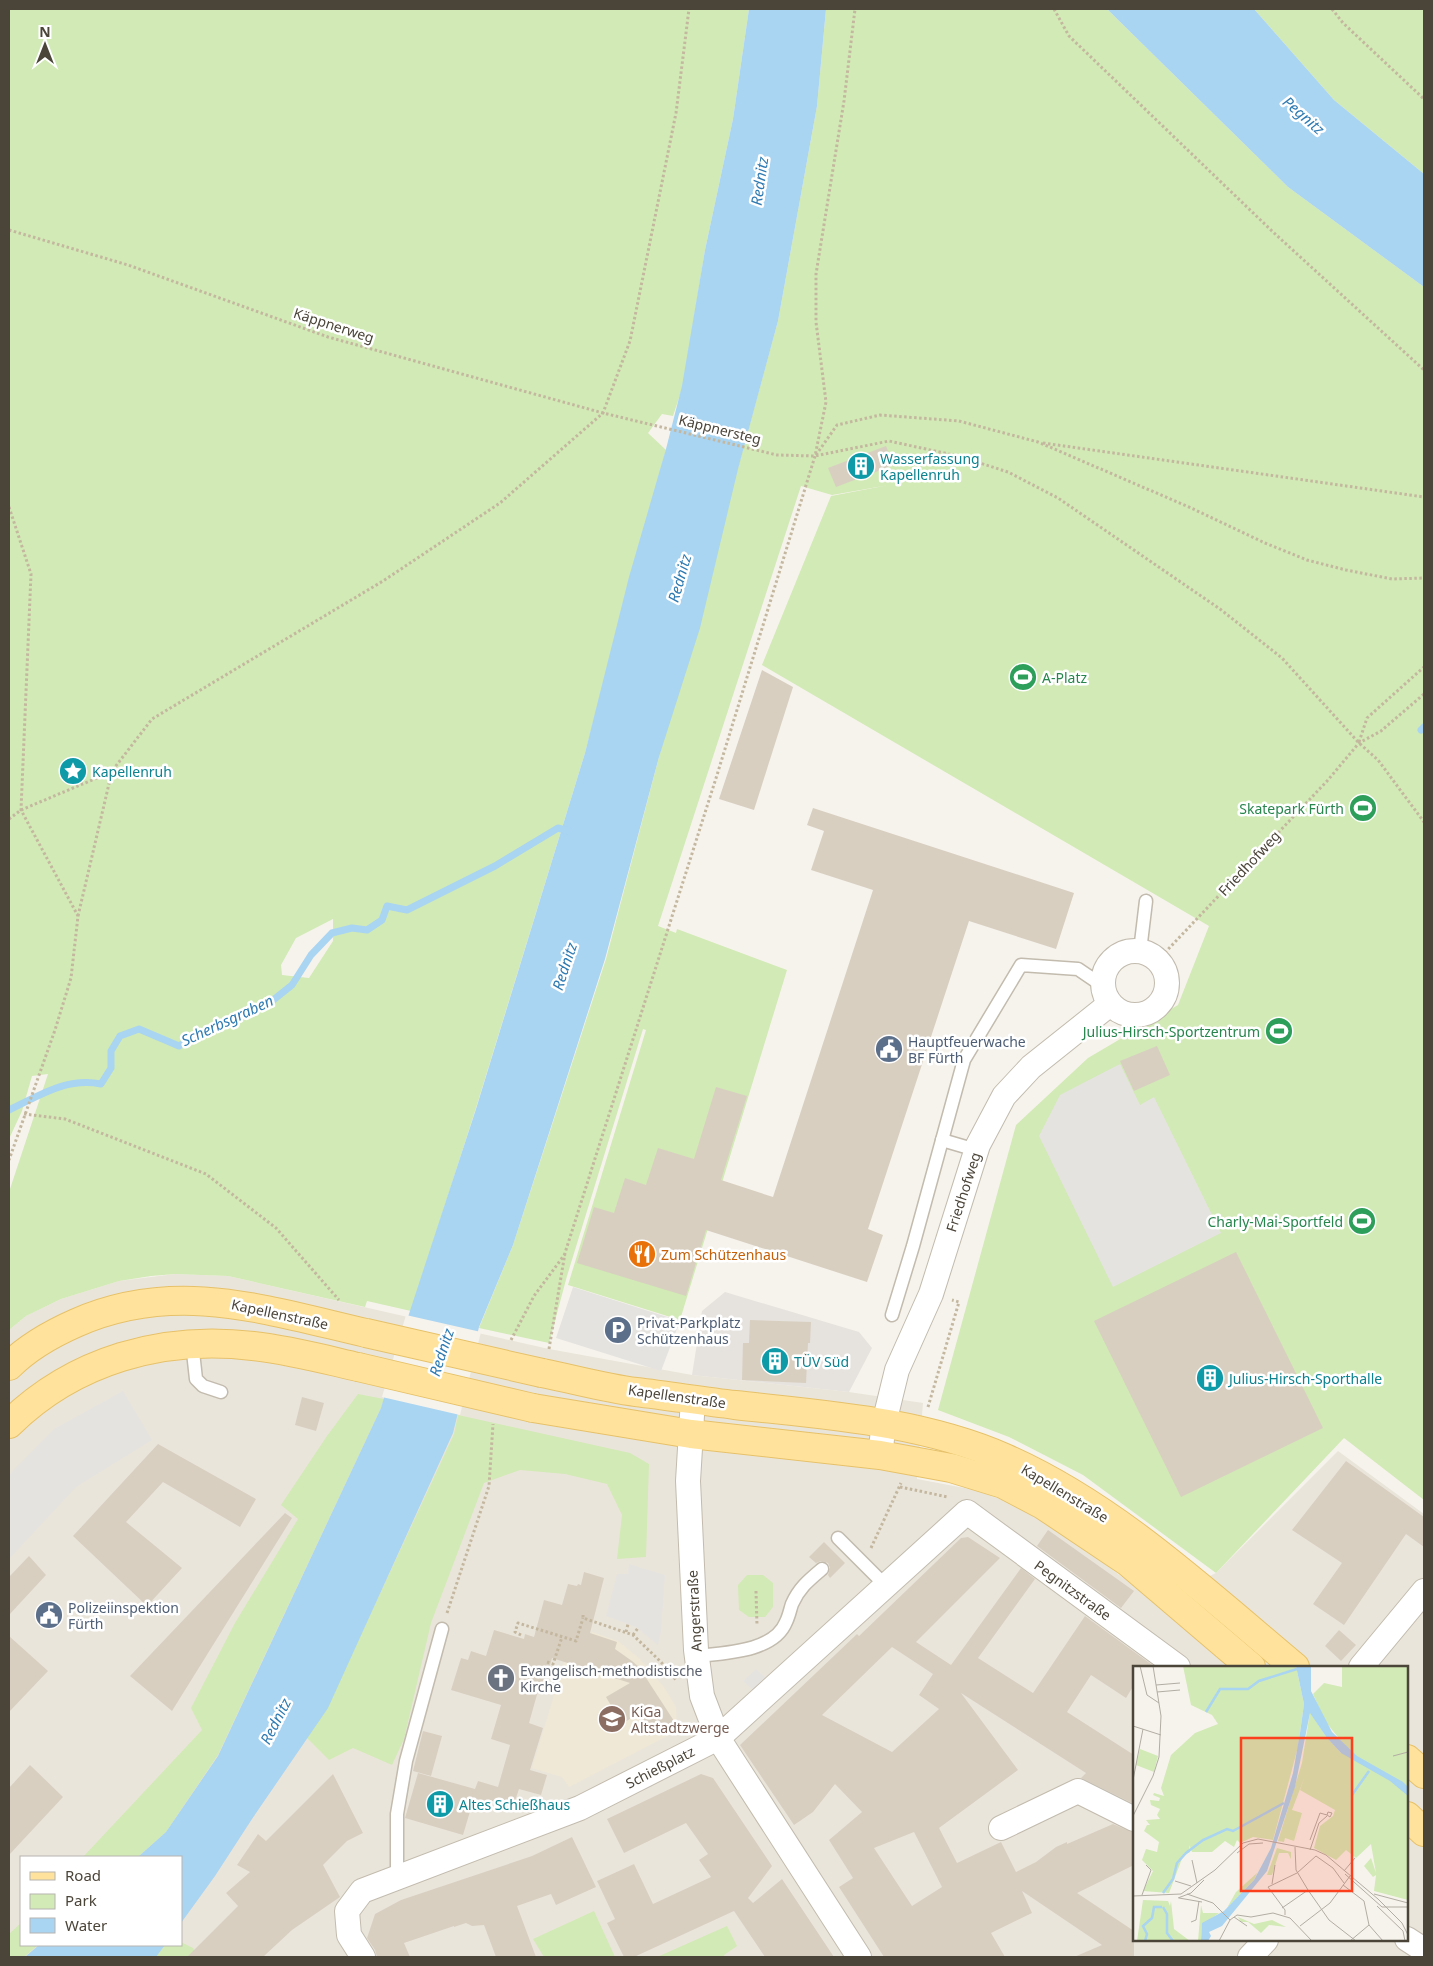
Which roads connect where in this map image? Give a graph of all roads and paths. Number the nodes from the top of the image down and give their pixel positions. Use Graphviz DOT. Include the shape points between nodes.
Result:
graph roads {
  1 [pos="689,9"];
  2 [pos="855,9"];
  3 [pos="1054,9"];
  4 [pos="1332,9"];
  5 [pos="1424,99"];
  6 [pos="9,230"];
  7 [pos="1424,370"];
  8 [pos="602,413"];
  9 [pos="658,426"];
  10 [pos="1038,442"];
  11 [pos="815,456"];
  12 [pos="1424,497"];
  13 [pos="9,507"];
  14 [pos="1424,578"];
  15 [pos="1424,667"];
  16 [pos="1424,694"];
  17 [pos="1359,743"];
  18 [pos="112,771"];
  19 [pos="21,810"];
  20 [pos="9,819"];
  21 [pos="1424,822"];
  22 [pos="1146,901"];
  23 [pos="78,916"];
  24 [pos="1149,956"];
  25 [pos="1107,995"];
  26 [pos="24,1114"];
  27 [pos="942,1140"];
  28 [pos="976,1150"];
  29 [pos="9,1160"];
  30 [pos="565,1254"];
  31 [pos="931,1294"];
  32 [pos="338,1307"];
  33 [pos="892,1315"];
  34 [pos="192,1343"];
  35 [pos="509,1349"];
  36 [pos="545,1364"];
  37 [pos="9,1366"];
  38 [pos="221,1392"];
  39 [pos="693,1400"];
  40 [pos="927,1410"];
  41 [pos="494,1417"];
  42 [pos="884,1423"];
  43 [pos="9,1424"];
  44 [pos="691,1434"];
  45 [pos="880,1455"];
  46 [pos="901,1482"];
  47 [pos="900,1487"];
  48 [pos="961,1505"];
  49 [pos="838,1538"];
  50 [pos="864,1564"];
  51 [pos="822,1570"];
  52 [pos="886,1586"];
  53 [pos="1424,1591"];
  54 [pos="756,1592"];
  55 [pos="628,1624"];
  56 [pos="638,1628"];
  57 [pos="442,1629"];
  58 [pos="626,1632"];
  59 [pos="521,1635"];
  60 [pos="633,1635"];
  61 [pos="562,1637"];
  62 [pos="762,1644"];
  63 [pos="697,1656"];
  64 [pos="547,1662"];
  65 [pos="1177,1666"];
  66 [pos="1250,1666"];
  67 [pos="1294,1666"];
  68 [pos="1362,1666"];
  69 [pos="702,1696"];
  70 [pos="718,1738"];
  71 [pos="1408,1817"];
  72 [pos="1133,1818"];
  73 [pos="1001,1828"];
  74 [pos="1424,1832"];
  75 [pos="397,1877"];
  76 [pos="1408,1940"];
  77 [pos="1265,1941"];
  78 [pos="1424,1950"];
  79 [pos="363,1957"];
  80 [pos="859,1957"];
  81 [pos="1250,1957"];
  1 -- 8 [label="path" via="676,114 630,341"];
  2 -- 11 [label="path" via="844,101 816,274 816,322 826,402"];
  3 -- 7 [label="path" via="1069,36"];
  4 -- 5 [label="path"];
  6 -- 8 [label="path, Käppnerweg" via="128,265 328,337"];
  8 -- 9 [label="path, Käppnerweg"];
  8 -- 18 [label="path" via="500,503 383,581 152,720"];
  9 -- 11 [label="path, Käppnersteg" via="777,455"];
  10 -- 11 [label="path" via="959,421 880,415 837,425"];
  10 -- 12 [label="path"];
  10 -- 14 [label="path" via="1307,560 1392,579"];
  11 -- 17 [label="path, Käppnersteg" via="889,441 958,456 1008,472 1058,498 1220,608 1282,658"];
  11 -- 30 [label="path"];
  13 -- 19 [label="path" via="31,574"];
  15 -- 17 [label="path" via="1367,718"];
  16 -- 17 [label="path" via="1381,731"];
  17 -- 21 [label="path, Käppnersteg" via="1378,760"];
  17 -- 24 [label="path, Friedhofweg" via="1328,780"];
  18 -- 19 [label="path"];
  18 -- 23 [label="path"];
  19 -- 20 [label="path"];
  19 -- 23 [label="path"];
  22 -- 24 [label="lane"];
  23 -- 26 [label="path" via="71,978 56,1030"];
  24 -- 25 [label="street" via="1130,951 1113,960 1103,976"];
  24 -- 25 [label="street" via="1164,968 1167,978 1164,998 1157,1007 1149,1013 1128,1015 1118,1011"];
  25 -- 27 [label="lane" via="1078,969 1021,965 964,1060"];
  25 -- 28 [label="street, Friedhofweg" via="1004,1096"];
  26 -- 29 [label="path"];
  26 -- 32 [label="path" via="65,1119 206,1174 276,1228 340,1299"];
  27 -- 28 [label="lane"];
  27 -- 33 [label="lane"];
  28 -- 31 [label="street, Friedhofweg"];
  30 -- 35 [label="path" via="534,1296"];
  30 -- 36 [label="path"];
  31 -- 40 [label="path" via="959,1302"];
  31 -- 42 [label="street, Friedhofweg" via="897,1370"];
  34 -- 38 [label="lane" via="196,1379 203,1386"];
  34 -- 43 [label="main road, Kapellenstraße" via="149,1349 98,1364 50,1390"];
  34 -- 44 [label="main road, Kapellenstraße, bridge" via="253,1346 533,1408"];
  36 -- 37 [label="main road, Kapellenstraße, bridge" via="366,1333 238,1305 196,1300 137,1304 86,1318 23,1352"];
  36 -- 39 [label="main road, Kapellenstraße" via="634,1392"];
  39 -- 42 [label="main road, Kapellenstraße"];
  39 -- 44 [label="street, Angerstraße"];
  41 -- 57 [label="path" via="489,1486"];
  42 -- 45 [label="street, Friedhofweg"];
  42 -- 67 [label="main road, Kapellenstraße" via="951,1438 1040,1474 1091,1505 1146,1545"];
  44 -- 45 [label="main road, Kapellenstraße"];
  44 -- 63 [label="street, Angerstraße" via="688,1481"];
  45 -- 66 [label="main road, Kapellenstraße" via="951,1468 1024,1494 1128,1562"];
  46 -- 47 [label="path"];
  47 -- 48 [label="path"];
  47 -- 50 [label="path"];
  48 -- 52 [label="street, Schießplatz"];
  48 -- 65 [label="street, Pegnitzstraße"];
  49 -- 50 [label="lane"];
  50 -- 52 [label="lane"];
  51 -- 62 [label="lane" via="802,1585 780,1634"];
  52 -- 70 [label="street, Schießplatz"];
  53 -- 68 [label="street"];
  54 -- 62 [label="path" via="757,1625"];
  55 -- 58 [label="path"];
  56 -- 60 [label="path"];
  57 -- 75 [label="lane" via="406,1761 397,1814"];
  58 -- 60 [label="path"];
  58 -- 61 [label="path" via="583,1616 576,1641"];
  59 -- 61 [label="path" via="515,1632 518,1623"];
  60 -- 69 [label="path" via="688,1695"];
  61 -- 64 [label="path" via="552,1664"];
  62 -- 63 [label="lane" via="752,1649"];
  63 -- 69 [label="street, Angerstraße"];
  69 -- 70 [label="street, Angerstraße"];
  70 -- 75 [label="street, Schießplatz" via="580,1808"];
  70 -- 80 [label="street, Angerstraße"];
  71 -- 74 [label="main road"];
  72 -- 73 [label="street" via="1078,1791"];
  75 -- 79 [label="street, Schießplatz" via="362,1891 347,1911 349,1935"];
  76 -- 78 [label="street"];
  77 -- 81 [label="street"];
}
